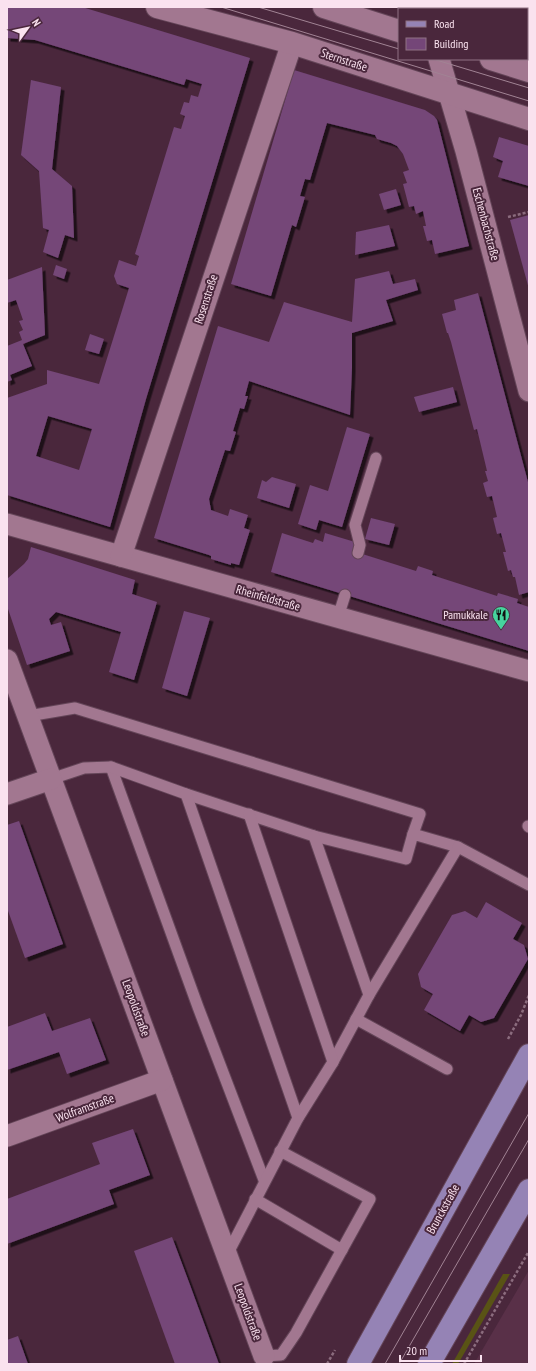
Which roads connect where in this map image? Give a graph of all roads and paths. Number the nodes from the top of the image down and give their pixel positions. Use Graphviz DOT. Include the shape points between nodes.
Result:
graph roads {
  1 [pos="158,7"];
  2 [pos="324,7"];
  3 [pos="398,31"];
  4 [pos="292,43"];
  5 [pos="439,60"];
  6 [pos="494,60"];
  7 [pos="529,70"];
  8 [pos="450,94"];
  9 [pos="529,119"];
  10 [pos="529,212"];
  11 [pos="517,215"];
  12 [pos="529,391"];
  13 [pos="376,458"];
  14 [pos="7,524"];
  15 [pos="358,553"];
  16 [pos="121,556"];
  17 [pos="345,595"];
  18 [pos="338,617"];
  19 [pos="7,660"];
  20 [pos="529,671"];
  21 [pos="28,716"];
  22 [pos="111,767"];
  23 [pos="51,779"];
  24 [pos="7,794"];
  25 [pos="186,794"];
  26 [pos="249,814"];
  27 [pos="413,834"];
  28 [pos="314,836"];
  29 [pos="458,847"];
  30 [pos="529,885"];
  31 [pos="369,995"];
  32 [pos="356,1019"];
  33 [pos="529,1055"];
  34 [pos="333,1062"];
  35 [pos="447,1069"];
  36 [pos="162,1080"];
  37 [pos="298,1118"];
  38 [pos="7,1136"];
  39 [pos="280,1151"];
  40 [pos="264,1180"];
  41 [pos="529,1190"];
  42 [pos="255,1200"];
  43 [pos="342,1250"];
  44 [pos="529,1250"];
  45 [pos="227,1255"];
  46 [pos="264,1356"];
  47 [pos="358,1364"];
  48 [pos="429,1364"];
  49 [pos="464,1364"];
  1 -- 4 [label="main road, Sternstraße"];
  2 -- 3 [label="main road"];
  4 -- 8 [label="main road, Sternstraße"];
  4 -- 16 [label="street, Rosenstraße"];
  5 -- 8 [label="street, Eschenbachstraße"];
  6 -- 7 [label="main road"];
  8 -- 9 [label="main road, Sternstraße"];
  8 -- 12 [label="street, Eschenbachstraße"];
  10 -- 11 [label="path"];
  13 -- 15 [label="lane" via="356,525 360,545"];
  14 -- 16 [label="street, Rheinfeldstraße"];
  16 -- 18 [label="street, Rheinfeldstraße"];
  17 -- 18 [label="lane"];
  18 -- 20 [label="street, Rheinfeldstraße"];
  19 -- 21 [label="street, Leopoldstraße"];
  21 -- 23 [label="street, Leopoldstraße"];
  21 -- 27 [label="lane" via="75,708 135,726 420,814"];
  22 -- 23 [label="lane" via="84,768"];
  22 -- 25 [label="lane"];
  22 -- 40 [label="lane"];
  23 -- 24 [label="street"];
  23 -- 36 [label="street, Leopoldstraße"];
  25 -- 26 [label="lane"];
  25 -- 37 [label="lane"];
  26 -- 28 [label="lane"];
  26 -- 34 [label="lane"];
  27 -- 28 [label="lane" via="406,860"];
  27 -- 29 [label="lane"];
  28 -- 31 [label="lane"];
  29 -- 30 [label="lane"];
  29 -- 31 [label="lane"];
  31 -- 32 [label="lane"];
  32 -- 34 [label="lane"];
  32 -- 35 [label="lane"];
  33 -- 47 [label="main road, Brunckstraße"];
  34 -- 37 [label="lane"];
  36 -- 38 [label="street, Wolframstraße"];
  36 -- 45 [label="street, Leopoldstraße"];
  37 -- 39 [label="lane"];
  39 -- 40 [label="lane"];
  39 -- 43 [label="lane" via="370,1199"];
  40 -- 42 [label="lane"];
  41 -- 48 [label="main road"];
  42 -- 43 [label="lane"];
  42 -- 45 [label="lane"];
  43 -- 46 [label="lane" via="296,1334 281,1355"];
  44 -- 49 [label="path"];
  45 -- 46 [label="street, Leopoldstraße"];
}
